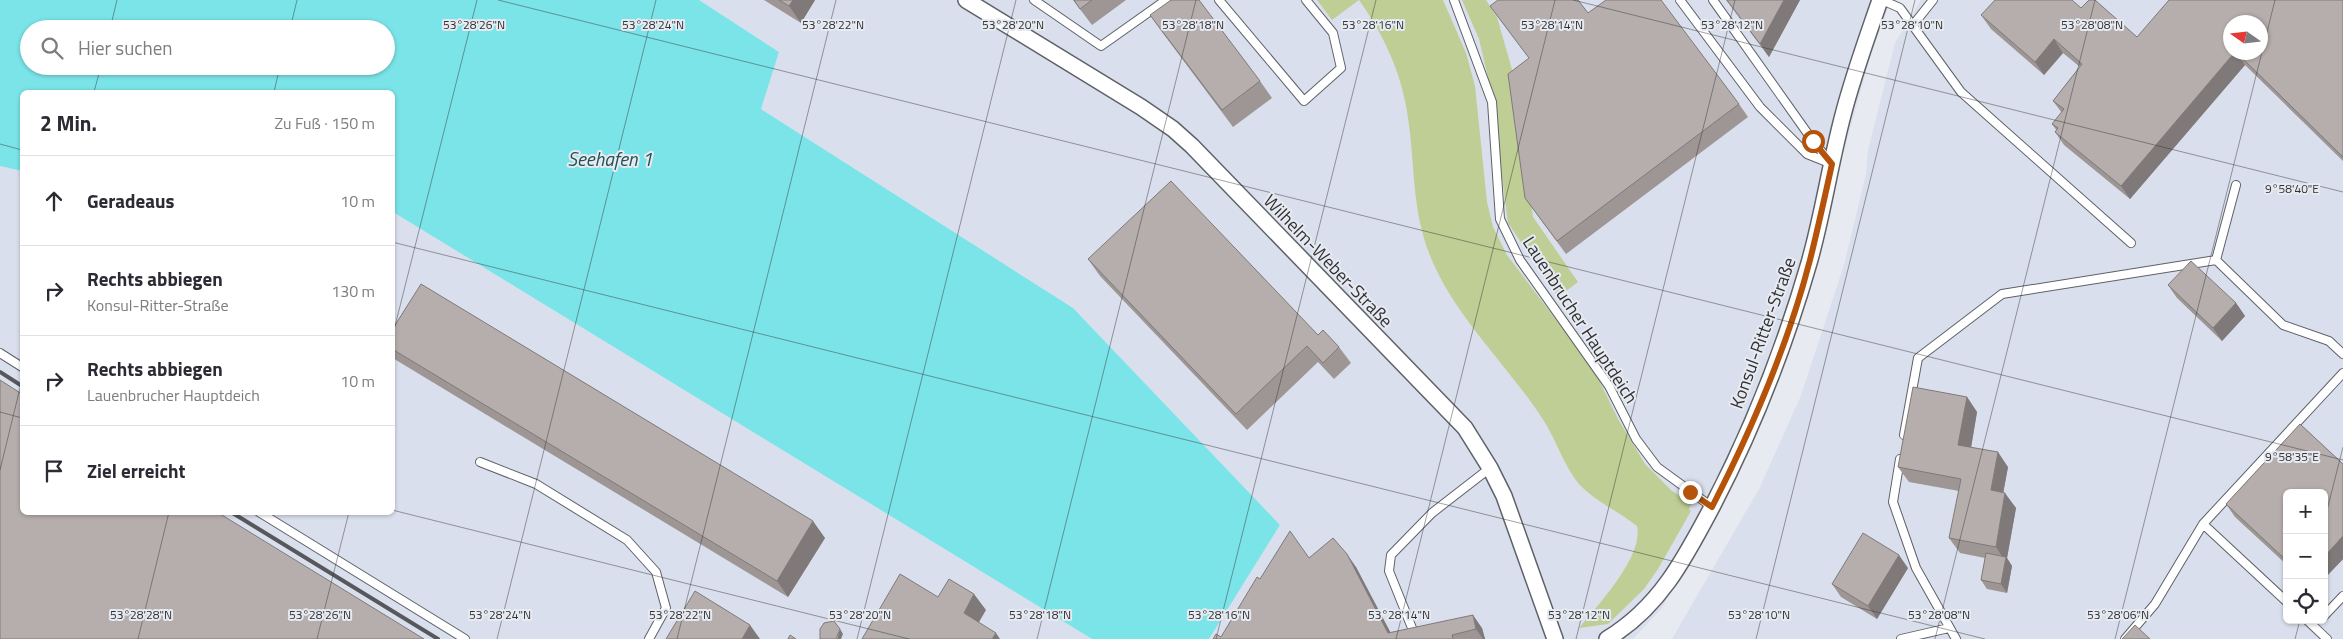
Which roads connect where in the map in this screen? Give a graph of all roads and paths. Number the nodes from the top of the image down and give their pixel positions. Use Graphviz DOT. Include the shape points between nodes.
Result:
graph roads {
  1 [pos="966,0"];
  2 [pos="1034,0"];
  3 [pos="1166,0"];
  4 [pos="1219,0"];
  5 [pos="1306,0"];
  6 [pos="1454,0"];
  7 [pos="1680,0"];
  8 [pos="1713,0"];
  9 [pos="1881,0"];
  10 [pos="1933,0"];
  11 [pos="1913,25"];
  12 [pos="1832,164"];
  13 [pos="2236,185"];
  14 [pos="2131,243"];
  15 [pos="2216,260"];
  16 [pos="0,353"];
  17 [pos="2343,354"];
  18 [pos="20,366"];
  19 [pos="2343,373"];
  20 [pos="1904,441"];
  21 [pos="1902,449"];
  22 [pos="480,462"];
  23 [pos="1490,468"];
  24 [pos="1712,507"];
  25 [pos="264,515"];
  26 [pos="2203,524"];
  27 [pos="2343,596"];
  28 [pos="2283,598"];
  29 [pos="2328,612"];
  30 [pos="2311,624"];
  31 [pos="2317,624"];
  32 [pos="2314,627"];
  33 [pos="1949,628"];
  34 [pos="1414,633"];
  35 [pos="465,639"];
  36 [pos="648,639"];
  37 [pos="1555,639"];
  38 [pos="1607,639"];
  39 [pos="1901,639"];
  40 [pos="1956,639"];
  41 [pos="2125,639"];
  42 [pos="2327,639"];
  1 -- 23 [label="street, Wilhelm-Weber-Straße" via="1141,107 1179,134 1465,428"];
  2 -- 3 [label="lane" via="1101,46"];
  4 -- 5 [label="lane" via="1304,101 1341,68 1333,33"];
  6 -- 24 [label="lane, Lauenbrucher Hauptdeich" via="1492,102 1500,219 1520,260 1609,386 1636,439 1657,467"];
  7 -- 12 [label="lane" via="1760,107 1807,154"];
  8 -- 12 [label="lane"];
  9 -- 11 [label="lane" via="1900,8"];
  9 -- 12 [label="street, Konsul-Ritter-Straße" via="1858,62"];
  10 -- 11 [label="lane"];
  11 -- 14 [label="lane" via="1962,92"];
  12 -- 24 [label="street, Konsul-Ritter-Straße" via="1810,261 1792,319 1764,394"];
  13 -- 15 [label="lane"];
  15 -- 17 [label="lane" via="2283,325 2328,341"];
  15 -- 20 [label="lane" via="2002,294 1918,358"];
  16 -- 18 [label="lane"];
  19 -- 26 [label="lane"];
  21 -- 33 [label="lane" via="1893,502 1916,568"];
  22 -- 36 [label="lane" via="536,484 627,540 656,572 666,608"];
  23 -- 34 [label="lane" via="1432,513 1391,555 1389,571"];
  23 -- 37 [label="street, Wilhelm-Weber-Straße" via="1504,496"];
  24 -- 38 [label="street, Konsul-Ritter-Straße" via="1678,569 1658,597"];
  25 -- 35 [label="lane"];
  26 -- 28 [label="lane"];
  26 -- 41 [label="lane" via="2155,604"];
  27 -- 29 [label="lane"];
  30 -- 32 [label="lane"];
  31 -- 32 [label="lane"];
  32 -- 42 [label="lane"];
  33 -- 39 [label="lane"];
  33 -- 40 [label="lane"];
}
